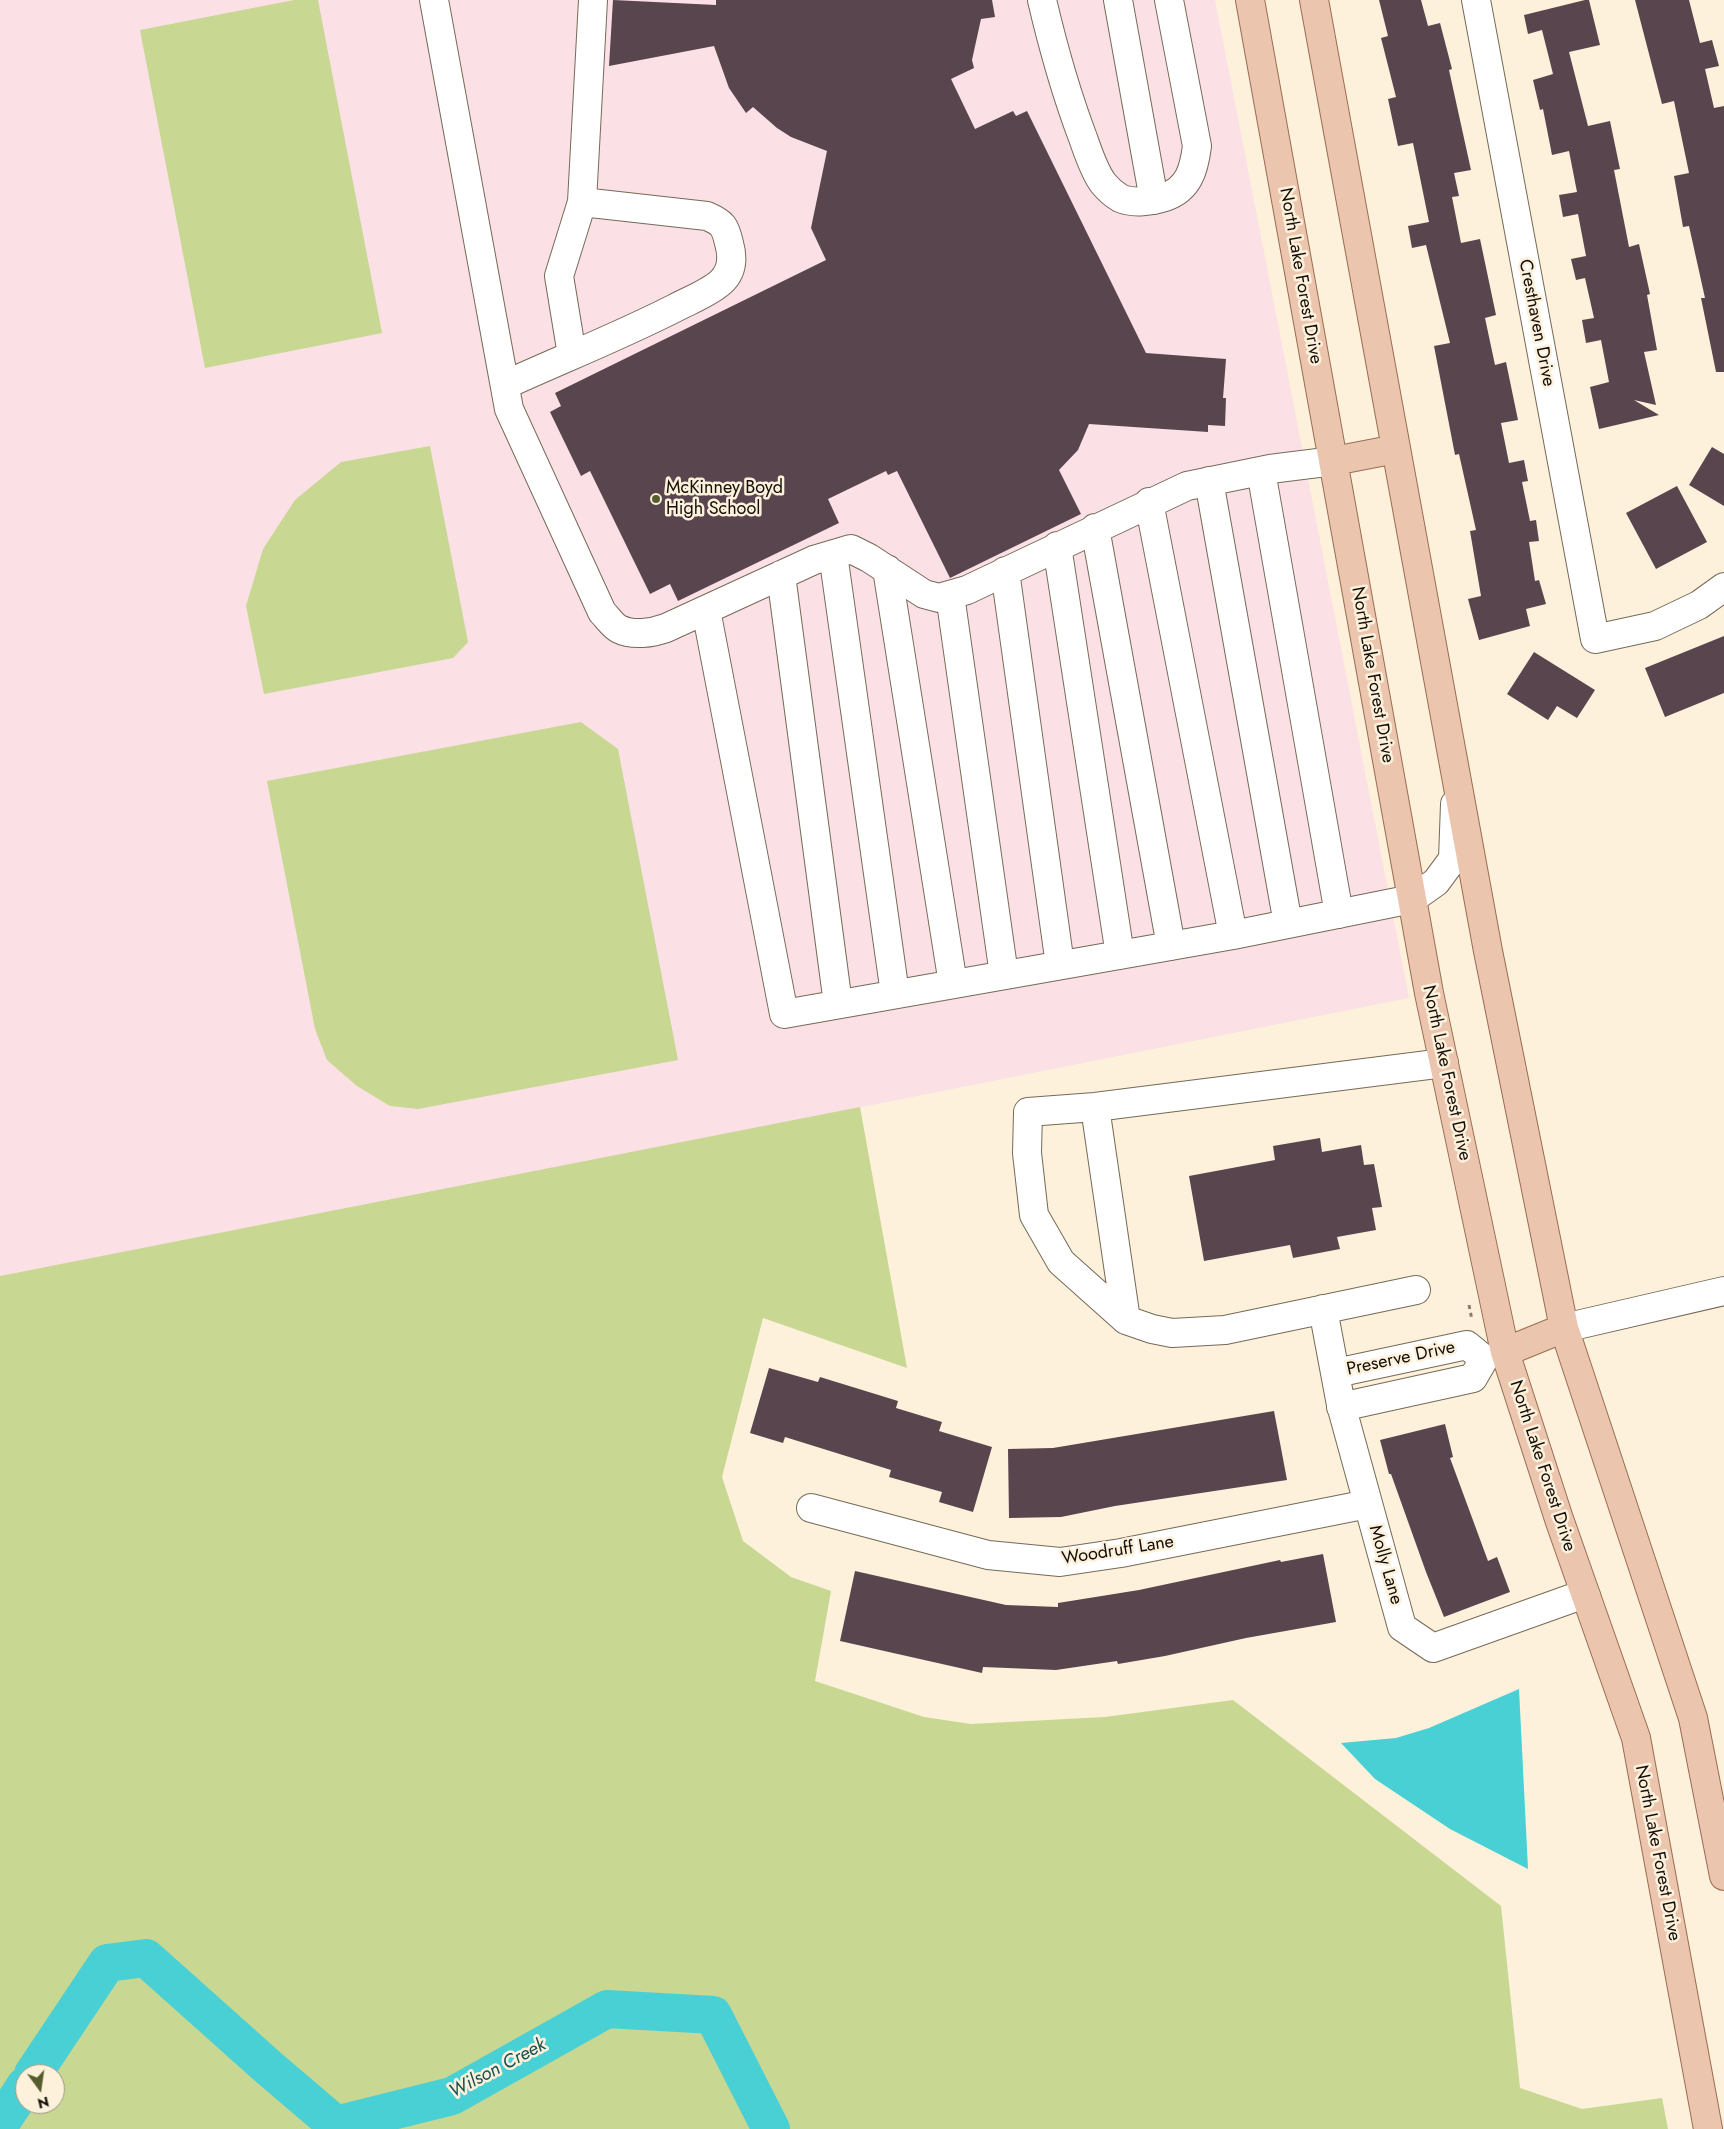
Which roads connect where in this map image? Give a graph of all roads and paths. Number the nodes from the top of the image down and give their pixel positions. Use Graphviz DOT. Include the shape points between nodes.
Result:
graph roads {
  1 [pos="434,0"];
  2 [pos="593,0"];
  3 [pos="1042,0"];
  4 [pos="1118,0"];
  5 [pos="1169,0"];
  6 [pos="1250,0"];
  7 [pos="1314,0"];
  8 [pos="1476,0"];
  9 [pos="1154,200"];
  10 [pos="582,202"];
  11 [pos="572,355"];
  12 [pos="505,385"];
  13 [pos="1396,449"];
  14 [pos="1334,461"];
  15 [pos="1261,471"];
  16 [pos="1209,481"];
  17 [pos="1150,502"];
  18 [pos="1095,528"];
  19 [pos="1057,546"];
  20 [pos="833,554"];
  21 [pos="886,569"];
  22 [pos="1006,570"];
  23 [pos="781,575"];
  24 [pos="1724,587"];
  25 [pos="950,594"];
  26 [pos="706,610"];
  27 [pos="1456,779"];
  28 [pos="1412,899"];
  29 [pos="1339,914"];
  30 [pos="1288,924"];
  31 [pos="1233,935"];
  32 [pos="1171,946"];
  33 [pos="1120,955"];
  34 [pos="1060,965"];
  35 [pos="1004,975"];
  36 [pos="953,984"];
  37 [pos="894,994"];
  38 [pos="838,1004"];
  39 [pos="1444,1063"];
  40 [pos="1095,1107"];
  41 [pos="1416,1290"];
  42 [pos="1724,1291"];
  43 [pos="1323,1309"];
  44 [pos="1126,1320"];
  45 [pos="1564,1328"];
  46 [pos="1494,1355"];
  47 [pos="1336,1374"];
  48 [pos="1341,1407"];
  49 [pos="1368,1504"];
  50 [pos="811,1508"];
  51 [pos="1586,1596"];
  52 [pos="1724,1876"];
  53 [pos="1708,2129"];
  1 -- 12 [label="street"];
  2 -- 10 [label="street"];
  3 -- 9 [label="street" via="1074,115 1103,183 1121,198"];
  4 -- 9 [label="street"];
  5 -- 9 [label="street" via="1196,146 1195,165 1189,179 1170,195"];
  6 -- 14 [label="main road, North Lake Forest Drive"];
  7 -- 13 [label="main road"];
  8 -- 24 [label="street, Cresthaven Drive" via="1595,639 1655,626 1699,605"];
  10 -- 11 [label="street" via="558,276"];
  10 -- 11 [label="street" via="707,216 725,228 732,261 728,273 711,289"];
  11 -- 12 [label="street"];
  12 -- 26 [label="street" via="510,408 602,612 618,629 635,633 653,632"];
  13 -- 14 [label="main road"];
  13 -- 27 [label="main road"];
  14 -- 15 [label="street"];
  14 -- 28 [label="main road, North Lake Forest Drive"];
  15 -- 16 [label="street"];
  15 -- 29 [label="street"];
  16 -- 17 [label="street" via="1187,486"];
  16 -- 30 [label="street"];
  17 -- 18 [label="street"];
  17 -- 31 [label="street"];
  18 -- 19 [label="street"];
  18 -- 32 [label="street"];
  19 -- 22 [label="street"];
  19 -- 33 [label="street"];
  20 -- 21 [label="street" via="851,549"];
  20 -- 23 [label="street"];
  20 -- 37 [label="street"];
  21 -- 25 [label="street" via="924,594 939,598"];
  21 -- 36 [label="street"];
  22 -- 25 [label="street" via="967,590"];
  22 -- 34 [label="street"];
  23 -- 26 [label="street"];
  23 -- 38 [label="street"];
  25 -- 35 [label="street"];
  26 -- 38 [label="street" via="784,1014"];
  27 -- 28 [label="street" via="1453,859 1436,882"];
  27 -- 45 [label="main road"];
  28 -- 29 [label="street"];
  28 -- 39 [label="main road, North Lake Forest Drive"];
  29 -- 30 [label="street"];
  30 -- 31 [label="street"];
  31 -- 32 [label="street"];
  32 -- 33 [label="street"];
  33 -- 34 [label="street"];
  34 -- 35 [label="street"];
  35 -- 36 [label="street"];
  36 -- 37 [label="street"];
  37 -- 38 [label="street"];
  39 -- 40 [label="street"];
  39 -- 46 [label="main road, North Lake Forest Drive"];
  40 -- 44 [label="street"];
  40 -- 44 [label="street" via="1028,1112 1027,1153 1034,1215 1061,1262"];
  41 -- 43 [label="street"];
  42 -- 45 [label="street"];
  43 -- 44 [label="street" via="1225,1330 1172,1333"];
  43 -- 47 [label="street, Molly Lane"];
  45 -- 46 [label="main road"];
  45 -- 52 [label="main road" via="1694,1718"];
  46 -- 47 [label="street, Preserve Drive" via="1467,1345"];
  46 -- 48 [label="street, Preserve Drive" via="1472,1378"];
  46 -- 51 [label="main road, North Lake Forest Drive"];
  47 -- 48 [label="street, Molly Lane"];
  48 -- 49 [label="street, Molly Lane"];
  49 -- 50 [label="street, Woodruff Lane" via="1060,1562 988,1555"];
  49 -- 51 [label="street, Molly Lane" via="1402,1627 1433,1648"];
  51 -- 53 [label="main road, North Lake Forest Drive" via="1636,1738"];
}
